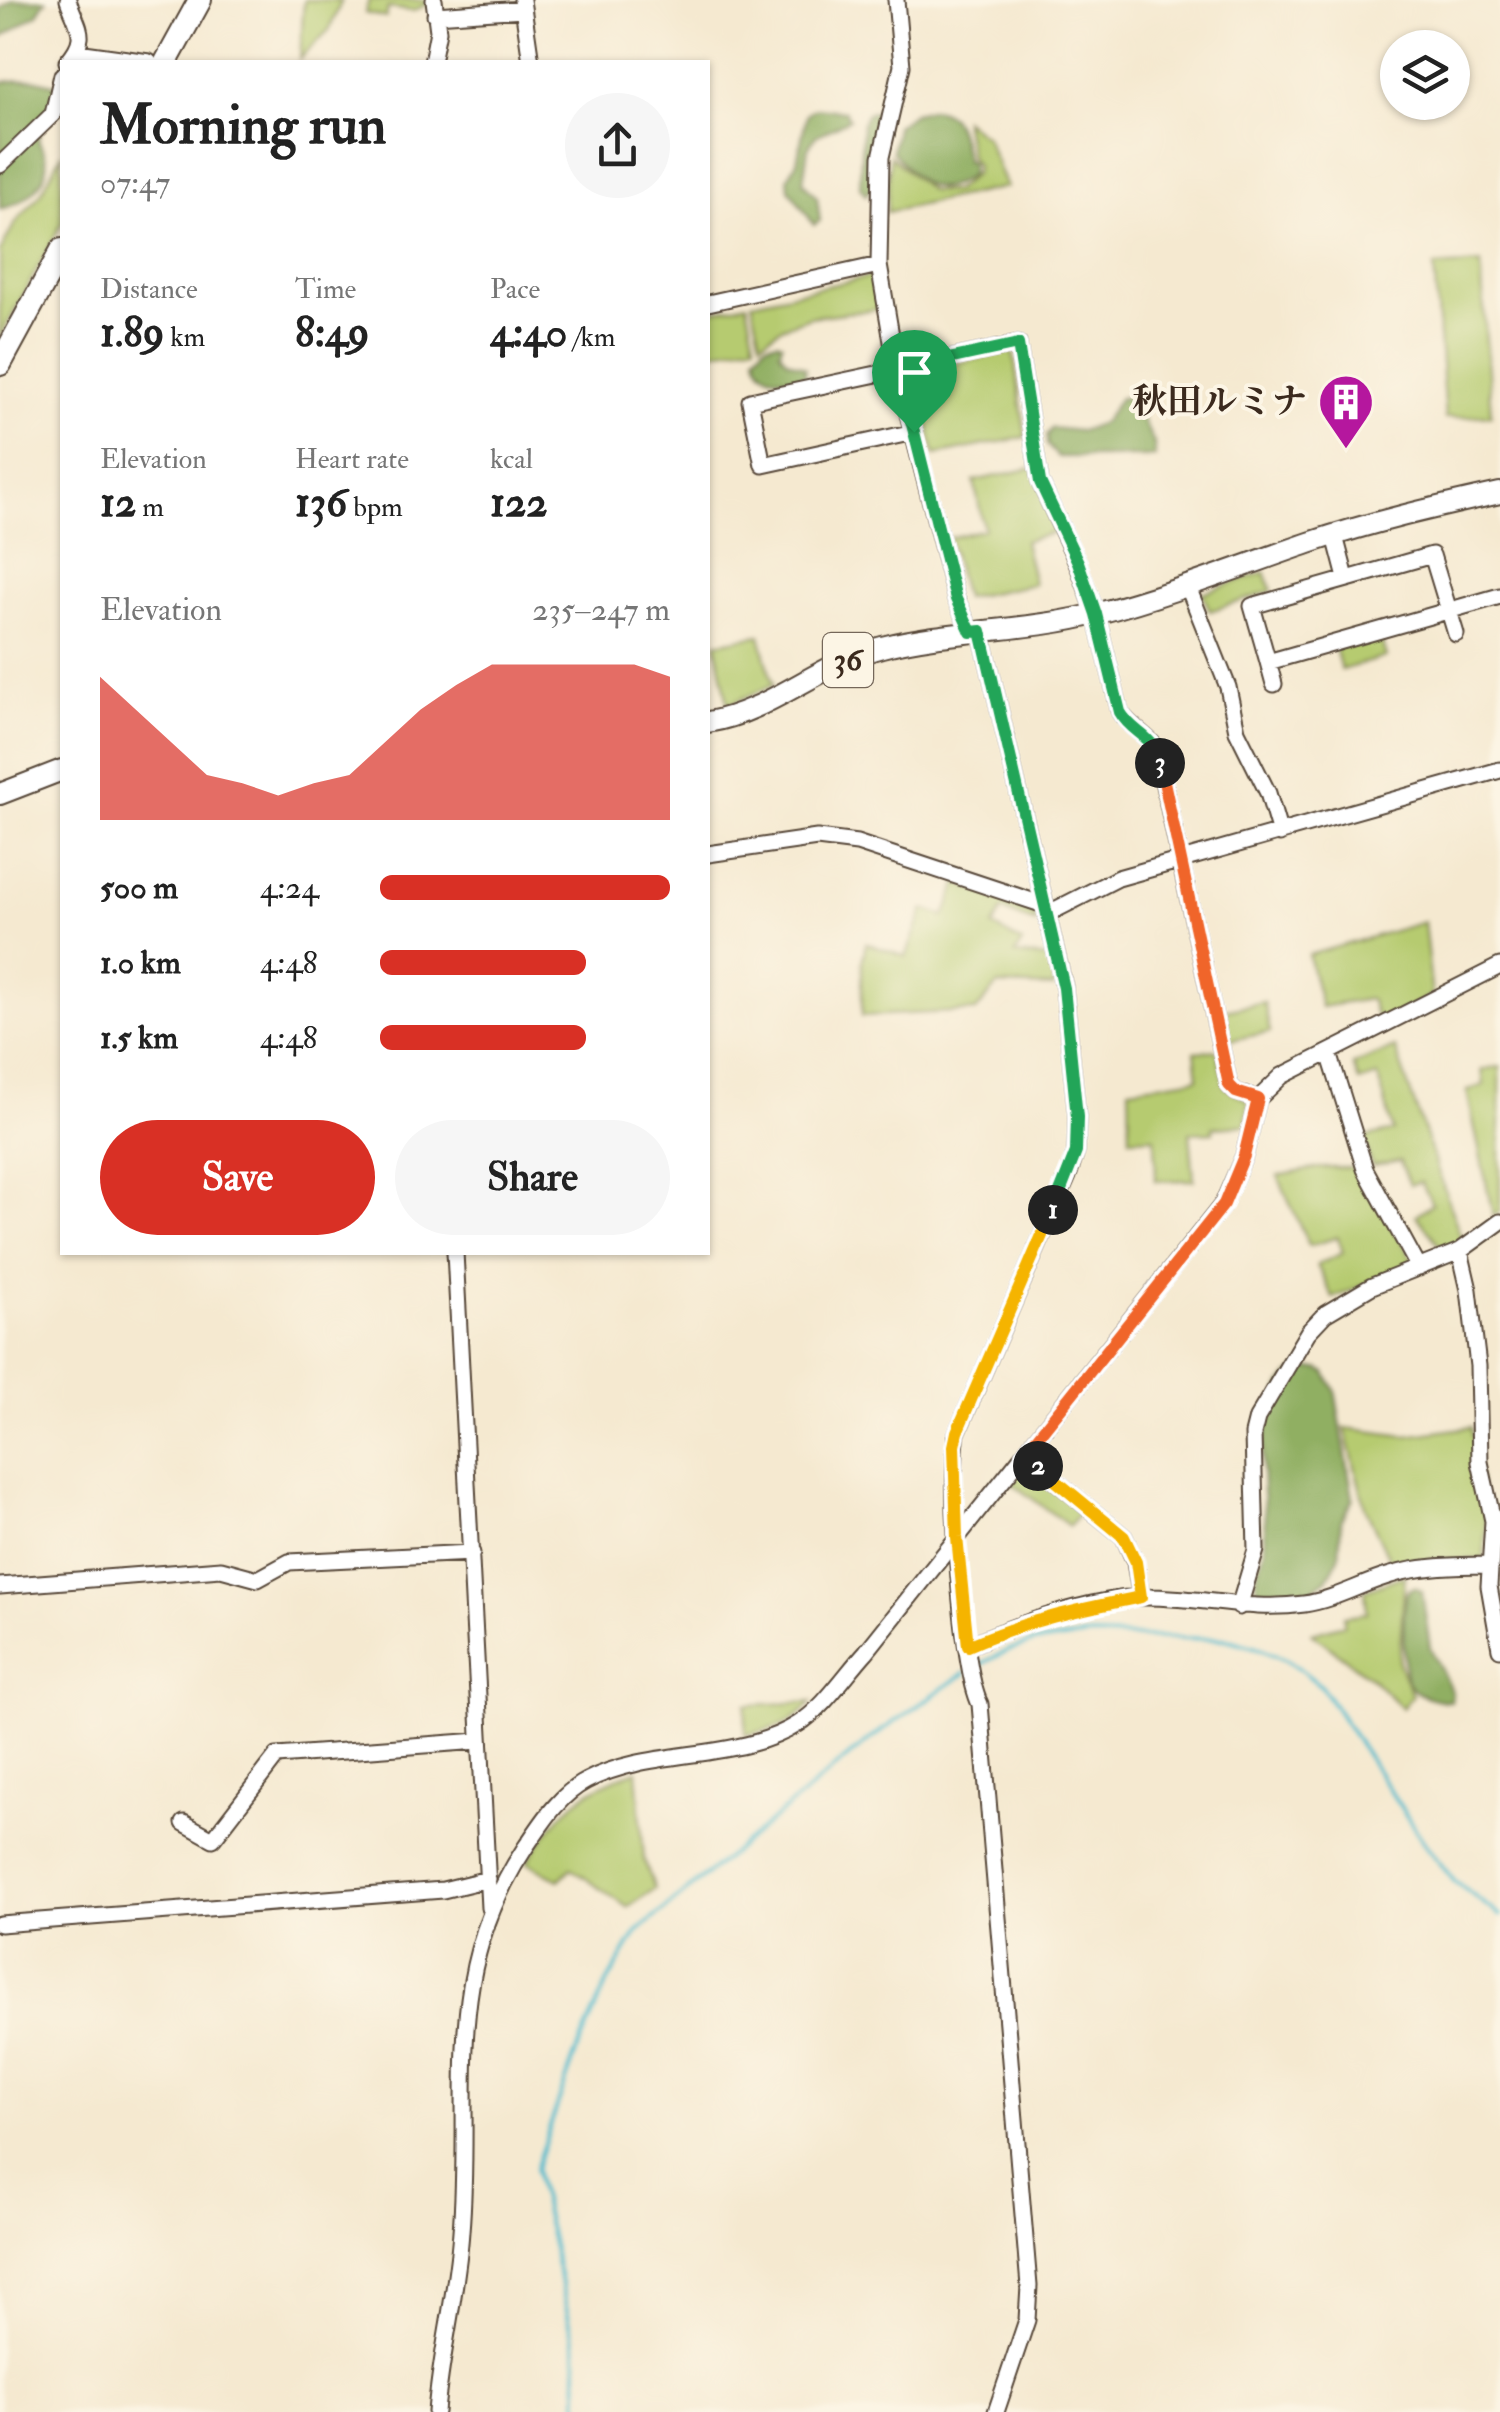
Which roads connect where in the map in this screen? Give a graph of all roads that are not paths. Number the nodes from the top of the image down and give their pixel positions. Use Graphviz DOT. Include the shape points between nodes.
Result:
graph roads {
  1 [pos="68,0"];
  2 [pos="200,0"];
  3 [pos="896,0"];
  4 [pos="523,4"];
  5 [pos="435,8"];
  6 [pos="72,57"];
  7 [pos="118,60"];
  8 [pos="167,60"];
  9 [pos="432,60"];
  10 [pos="531,60"];
  11 [pos="60,83"];
  12 [pos="0,165"];
  13 [pos="60,254"];
  14 [pos="878,265"];
  15 [pos="710,303"];
  16 [pos="0,364"];
  17 [pos="897,370"];
  18 [pos="914,432"];
  19 [pos="1500,492"];
  20 [pos="1335,536"];
  21 [pos="1346,578"];
  22 [pos="1188,587"];
  23 [pos="1500,596"];
  24 [pos="1448,610"];
  25 [pos="1096,614"];
  26 [pos="976,632"];
  27 [pos="1456,634"];
  28 [pos="1268,662"];
  29 [pos="1274,684"];
  30 [pos="710,722"];
  31 [pos="1500,770"];
  32 [pos="60,771"];
  33 [pos="0,794"];
  34 [pos="1280,834"];
  35 [pos="710,854"];
  36 [pos="1182,861"];
  37 [pos="1045,910"];
  38 [pos="1500,966"];
  39 [pos="1329,1053"];
  40 [pos="1258,1099"];
  41 [pos="1500,1222"];
  42 [pos="1460,1252"];
  43 [pos="455,1255"];
  44 [pos="1419,1268"];
  45 [pos="1024,1454"];
  46 [pos="957,1537"];
  47 [pos="472,1554"];
  48 [pos="1490,1565"];
  49 [pos="0,1586"];
  50 [pos="1141,1597"];
  51 [pos="1239,1607"];
  52 [pos="968,1646"];
  53 [pos="1500,1648"];
  54 [pos="478,1741"];
  55 [pos="184,1824"];
  56 [pos="488,1878"];
  57 [pos="490,1910"];
  58 [pos="0,1924"];
  59 [pos="436,2412"];
  60 [pos="996,2412"];
  1 -- 6 [label="street" via="81,37"];
  2 -- 8 [label="highway"];
  3 -- 14 [label="street" via="902,66 881,156"];
  4 -- 5 [label="street"];
  4 -- 10 [label="street"];
  5 -- 9 [label="street"];
  6 -- 7 [label="street"];
  11 -- 12 [label="street" via="53,114"];
  13 -- 16 [label="highway"];
  14 -- 15 [label="street"];
  14 -- 17 [label="street"];
  17 -- 18 [label="street"];
  17 -- 18 [label="street" via="750,401 763,465"];
  17 -- 25 [label="street" via="1018,344 1040,482"];
  18 -- 26 [label="street" via="956,599"];
  19 -- 20 [label="main road, 36"];
  20 -- 21 [label="street"];
  20 -- 22 [label="main road, 36"];
  21 -- 24 [label="street" via="1432,555"];
  21 -- 28 [label="street" via="1252,606"];
  22 -- 25 [label="main road, 36"];
  22 -- 34 [label="street"];
  23 -- 24 [label="street"];
  24 -- 27 [label="street"];
  24 -- 28 [label="street"];
  25 -- 26 [label="main road, 36"];
  25 -- 36 [label="street" via="1120,712 1156,748"];
  26 -- 30 [label="main road, 36" via="878,648"];
  26 -- 37 [label="street"];
  28 -- 29 [label="street"];
  31 -- 34 [label="street"];
  32 -- 33 [label="main road"];
  34 -- 36 [label="street"];
  35 -- 37 [label="street" via="837,840"];
  36 -- 37 [label="street" via="1118,878"];
  36 -- 40 [label="street" via="1229,1085"];
  37 -- 46 [label="street" via="1064,988 1076,1152 957,1432"];
  38 -- 39 [label="street"];
  39 -- 40 [label="street" via="1282,1076"];
  39 -- 44 [label="street" via="1365,1170"];
  40 -- 45 [label="street" via="1224,1204"];
  41 -- 42 [label="street"];
  42 -- 44 [label="street"];
  42 -- 48 [label="street" via="1478,1366 1480,1462 1493,1520"];
  43 -- 47 [label="street"];
  44 -- 51 [label="street" via="1325,1314 1257,1418 1256,1550"];
  45 -- 46 [label="street"];
  45 -- 50 [label="street" via="1124,1537"];
  46 -- 52 [label="street"];
  46 -- 57 [label="street" via="804,1722 766,1740 634,1764 586,1781 548,1813"];
  47 -- 49 [label="street" via="289,1562 258,1579 221,1569"];
  47 -- 54 [label="street"];
  48 -- 51 [label="street" via="1410,1570 1308,1604"];
  48 -- 53 [label="street"];
  50 -- 51 [label="street"];
  50 -- 52 [label="street" via="1070,1610"];
  52 -- 60 [label="street" via="980,1704 1029,2286 1026,2320"];
  54 -- 55 [label="street" via="277,1756 212,1839"];
  54 -- 56 [label="street"];
  56 -- 57 [label="street"];
  56 -- 58 [label="street" via="443,1890"];
  57 -- 59 [label="street" via="468,1999 462,2229"];
}
